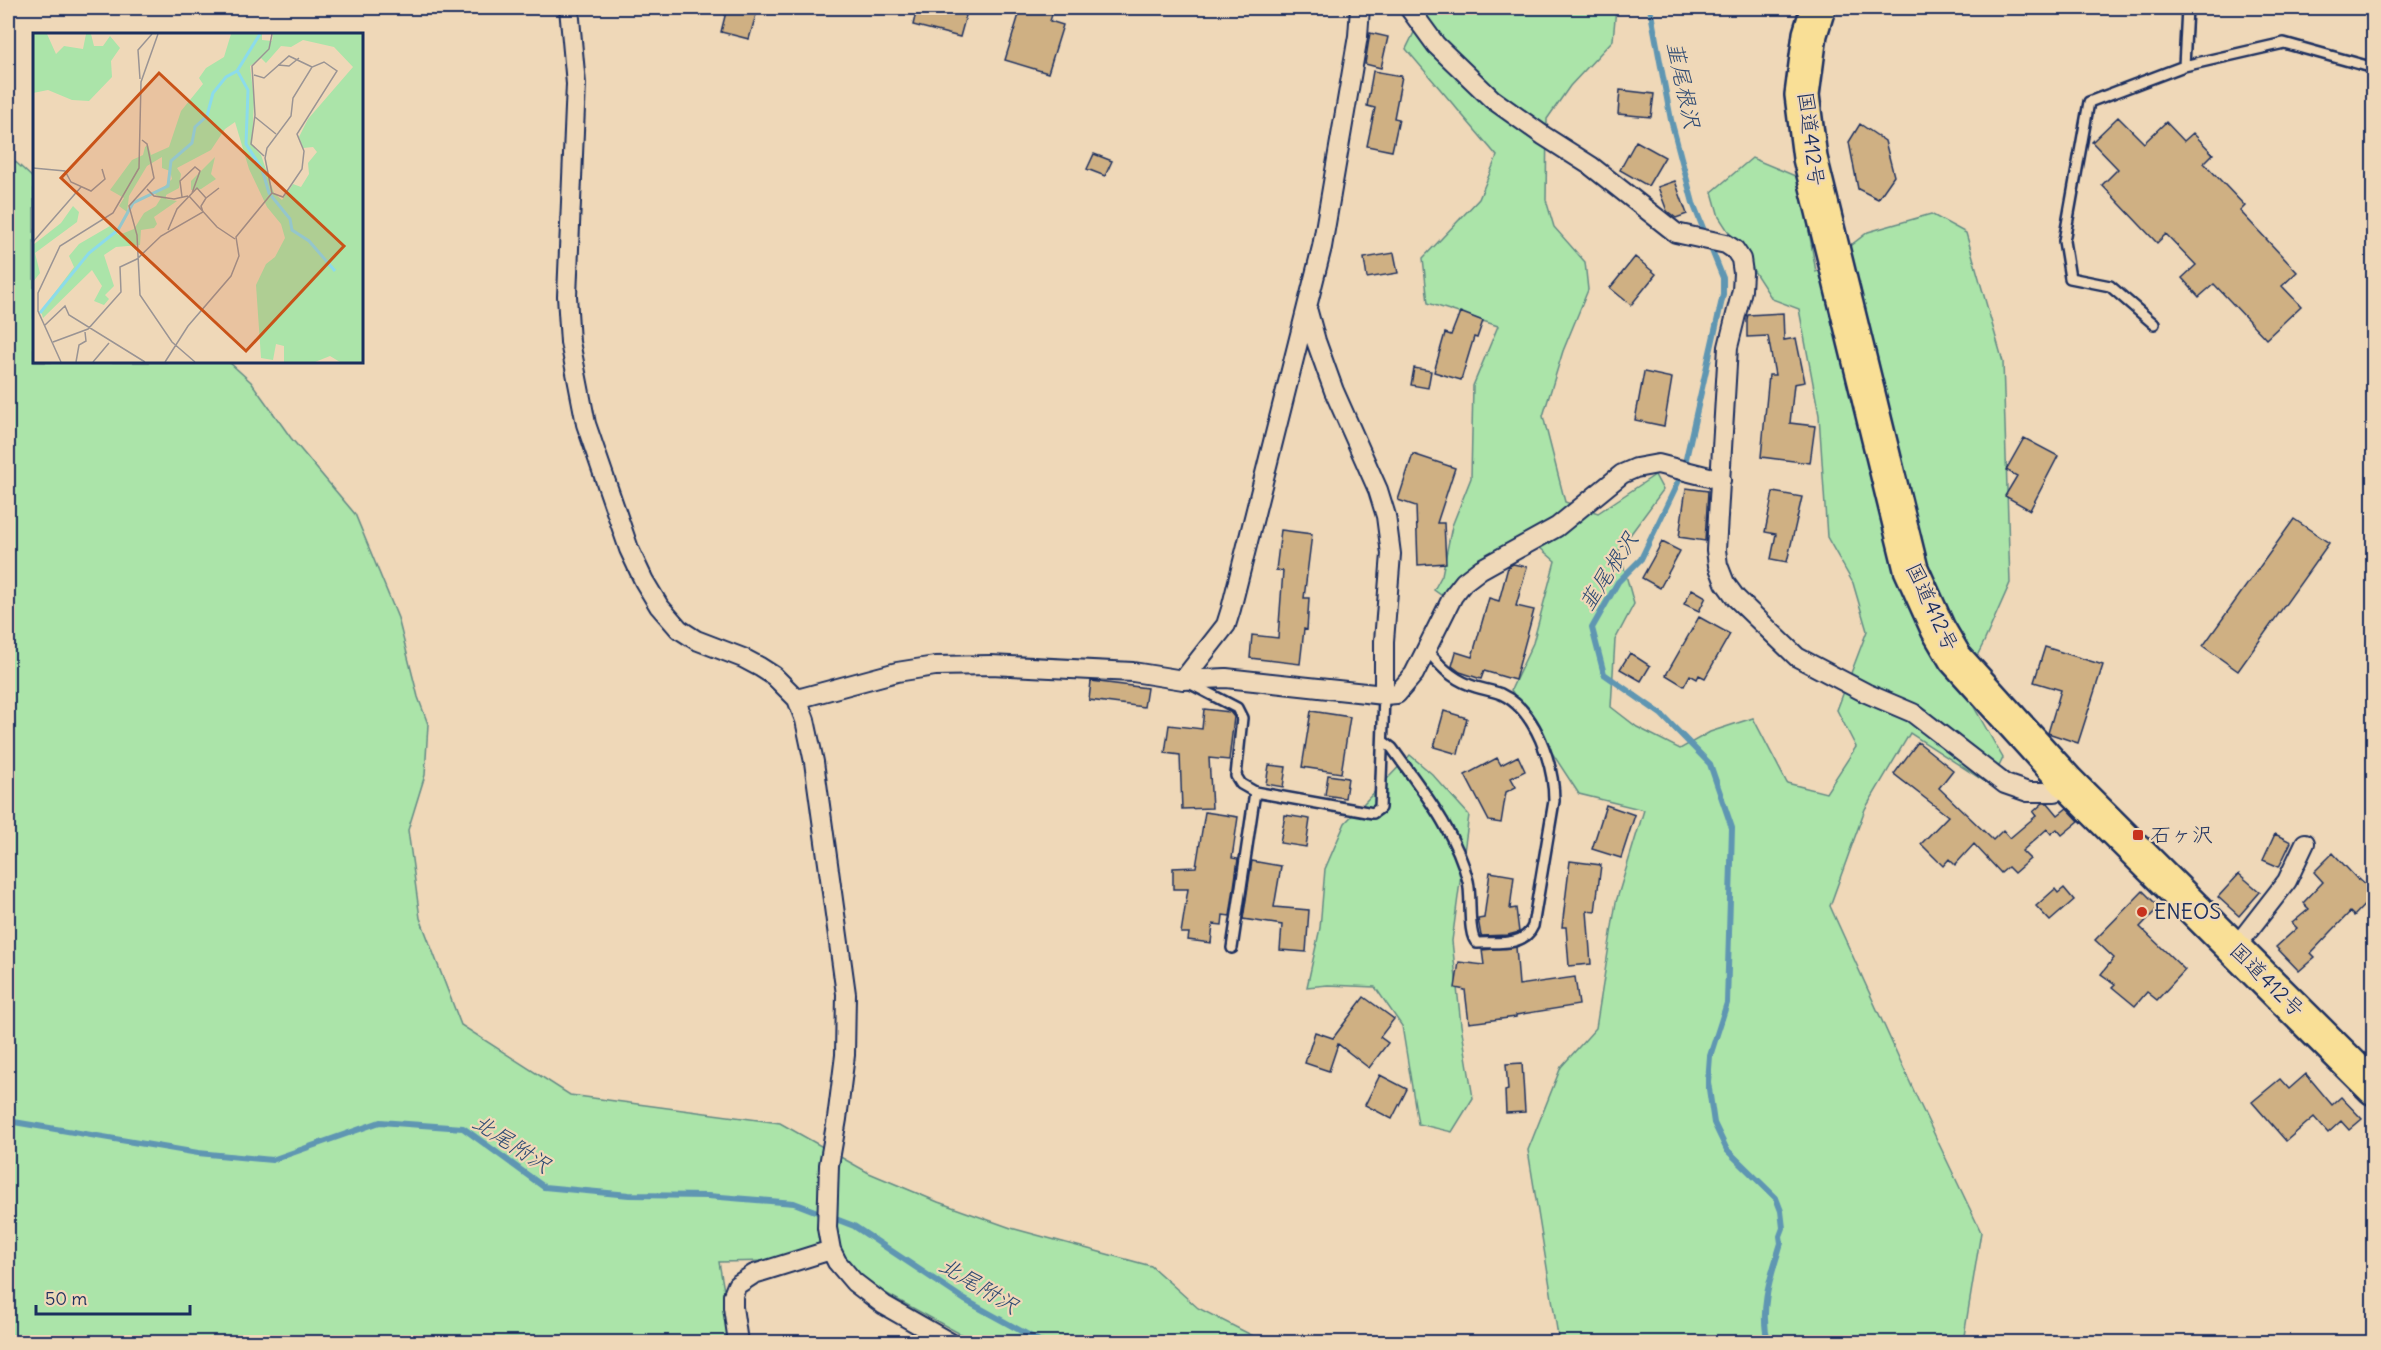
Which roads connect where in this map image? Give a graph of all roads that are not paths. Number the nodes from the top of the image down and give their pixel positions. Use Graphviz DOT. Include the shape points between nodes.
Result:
graph roads {
  1 [pos="569,8"];
  2 [pos="1360,8"];
  3 [pos="1409,8"];
  4 [pos="1818,8"];
  5 [pos="2187,8"];
  6 [pos="2184,66"];
  7 [pos="2373,68"];
  8 [pos="1307,310"];
  9 [pos="2154,324"];
  10 [pos="1721,480"];
  11 [pos="1427,650"];
  12 [pos="1184,680"];
  13 [pos="1384,695"];
  14 [pos="797,699"];
  15 [pos="1384,742"];
  16 [pos="2067,782"];
  17 [pos="1255,792"];
  18 [pos="2305,843"];
  19 [pos="1232,948"];
  20 [pos="2235,948"];
  21 [pos="2373,1088"];
  22 [pos="831,1250"];
  23 [pos="738,1342"];
  24 [pos="949,1342"];
  1 -- 14 [label="street" via="576,84 567,296 570,342 586,424 628,549 659,606 679,629 760,667"];
  2 -- 8 [label="street" via="1322,247"];
  3 -- 10 [label="street" via="1436,45 1492,99 1591,166 1676,233 1726,244 1741,259 1742,290 1728,347"];
  4 -- 16 [label="highway, 国道412号" via="1810,34 1802,95 1810,158 1911,569 1955,658"];
  5 -- 6 [label="lane"];
  6 -- 7 [label="lane" via="2284,43"];
  6 -- 9 [label="lane" via="2089,102 2064,241 2070,278 2110,286"];
  8 -- 12 [label="street" via="1226,625"];
  8 -- 13 [label="street" via="1334,391 1378,490 1389,531"];
  10 -- 11 [label="street" via="1669,466 1647,465 1622,474 1557,527 1480,569 1464,582"];
  10 -- 16 [label="street" via="1716,550 1725,584 1786,648 1866,693 1913,713 2005,784 2028,792 2055,792"];
  11 -- 13 [label="street" via="1397,694"];
  11 -- 15 [label="lane" via="1456,679 1500,694 1514,704 1534,725 1543,748 1554,781 1554,801 1530,934 1517,941 1473,940 1472,896 1461,858 1440,816"];
  12 -- 13 [label="street" via="1226,678"];
  12 -- 14 [label="street" via="1054,667 936,666 897,672"];
  12 -- 17 [label="lane" via="1237,708 1242,718 1236,776"];
  13 -- 15 [label="lane"];
  14 -- 22 [label="street" via="814,762 846,994 845,1055 829,1165 827,1228"];
  15 -- 17 [label="lane" via="1380,808 1373,813"];
  16 -- 20 [label="highway, 国道412号"];
  17 -- 19 [label="lane"];
  18 -- 20 [label="street" via="2287,881"];
  20 -- 21 [label="highway, 国道412号"];
  22 -- 23 [label="street" via="754,1274 737,1285 733,1306"];
  22 -- 24 [label="street" via="854,1282 884,1305"];
}
